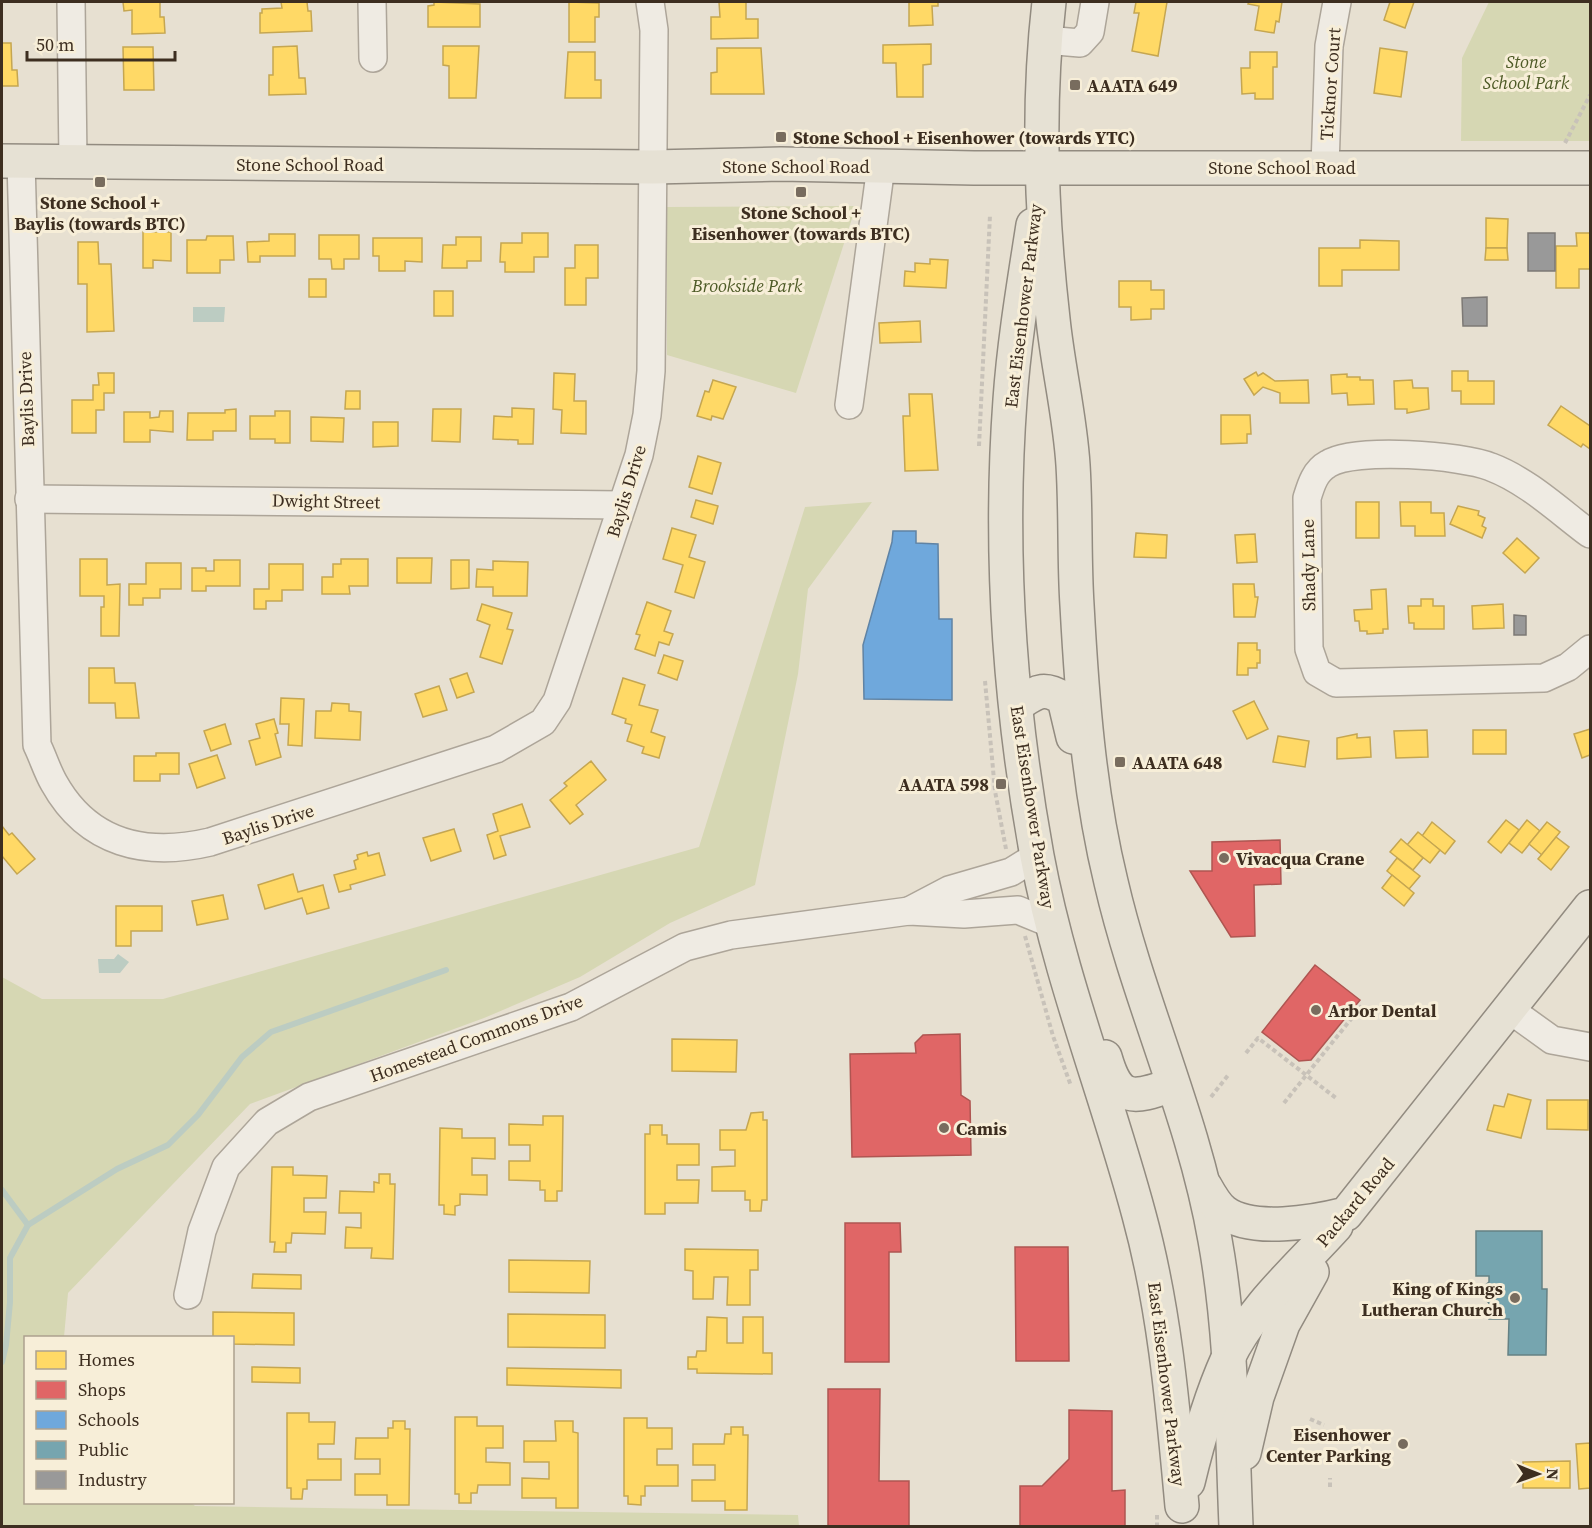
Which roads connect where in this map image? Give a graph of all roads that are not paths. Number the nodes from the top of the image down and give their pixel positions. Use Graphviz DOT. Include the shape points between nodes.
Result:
graph roads {
  1 [pos="71,2"];
  2 [pos="372,2"];
  3 [pos="650,2"];
  4 [pos="1049,2"];
  5 [pos="1095,2"];
  6 [pos="1337,2"];
  7 [pos="1045,40"];
  8 [pos="373,58"];
  9 [pos="11,161"];
  10 [pos="73,162"];
  11 [pos="881,166"];
  12 [pos="653,167"];
  13 [pos="1041,167"];
  14 [pos="1325,167"];
  15 [pos="1590,168"];
  16 [pos="849,405"];
  17 [pos="29,499"];
  18 [pos="622,505"];
  19 [pos="1590,534"];
  20 [pos="1590,649"];
  21 [pos="1016,705"];
  22 [pos="1099,820"];
  23 [pos="1022,856"];
  24 [pos="1590,907"];
  25 [pos="909,911"];
  26 [pos="1052,924"];
  27 [pos="1073,1002"];
  28 [pos="1509,1009"];
  29 [pos="1590,1047"];
  30 [pos="1172,1085"];
  31 [pos="1200,1179"];
  32 [pos="1341,1220"];
  33 [pos="188,1295"];
  34 [pos="1229,1357"];
  35 [pos="1235,1490"];
  36 [pos="1182,1516"];
  37 [pos="1236,1527"];
  1 -- 10 [label="street"];
  2 -- 8 [label="street"];
  3 -- 12 [label="street, Baylis Drive" via="654,30"];
  4 -- 7 [label="main road, East Eisenhower Parkway"];
  5 -- 7 [label="street" via="1090,32 1080,43"];
  6 -- 14 [label="street, Ticknor Court" via="1329,46"];
  7 -- 13 [label="main road, East Eisenhower Parkway"];
  9 -- 10 [label="main road, Stone School Road"];
  9 -- 17 [label="street, Baylis Drive"];
  10 -- 12 [label="main road, Stone School Road"];
  11 -- 12 [label="main road, Stone School Road"];
  11 -- 13 [label="main road, Stone School Road"];
  11 -- 16 [label="street"];
  12 -- 18 [label="street, Baylis Drive" via="651,371 643,435"];
  13 -- 14 [label="main road, Stone School Road"];
  13 -- 21 [label="main road, East Eisenhower Parkway" via="1010,401 1006,502"];
  13 -- 22 [label="main road, East Eisenhower Parkway" via="1053,319 1073,460 1085,718"];
  14 -- 15 [label="main road, Stone School Road"];
  17 -- 18 [label="street, Dwight Street"];
  17 -- 18 [label="street, Baylis Drive" via="38,745 54,783 70,806 98,831 150,849 179,849 295,816 496,749 543,722 566,680"];
  19 -- 20 [label="street, Shady Lane" via="1513,477 1463,458 1353,455 1328,464 1312,480 1307,498 1308,649 1317,672 1336,683 1544,678 1568,667"];
  21 -- 22 [label="main road" via="1042,691 1051,691 1064,699 1080,784 1086,802"];
  21 -- 23 [label="main road, East Eisenhower Parkway"];
  22 -- 30 [label="main road, East Eisenhower Parkway" via="1126,940"];
  23 -- 25 [label="street, Homestead Commons Drive" via="1011,872 949,890"];
  23 -- 26 [label="main road, East Eisenhower Parkway"];
  24 -- 28 [label="main road, Packard Road"];
  25 -- 26 [label="street, Homestead Commons Drive" via="964,914 1018,910"];
  25 -- 33 [label="street, Homestead Commons Drive" via="731,935 685,947 571,1007 309,1097 267,1122 226,1167 202,1231"];
  26 -- 27 [label="main road, East Eisenhower Parkway"];
  27 -- 30 [label="main road" via="1095,1028 1116,1086 1126,1094 1137,1095"];
  27 -- 36 [label="main road, East Eisenhower Parkway" via="1113,1123 1162,1319"];
  28 -- 29 [label="street" via="1552,1040"];
  28 -- 32 [label="main road, Packard Road"];
  30 -- 31 [label="main road, East Eisenhower Parkway"];
  31 -- 32 [label="main road" via="1221,1210 1246,1221"];
  31 -- 34 [label="main road, East Eisenhower Parkway" via="1215,1237"];
  32 -- 34 [label="main road, Packard Road" via="1259,1311"];
  32 -- 35 [label="main road" via="1283,1324 1257,1396"];
  34 -- 35 [label="main road, East Eisenhower Parkway"];
  34 -- 36 [label="main road, Packard Road" via="1207,1410"];
  35 -- 37 [label="main road"];
}
